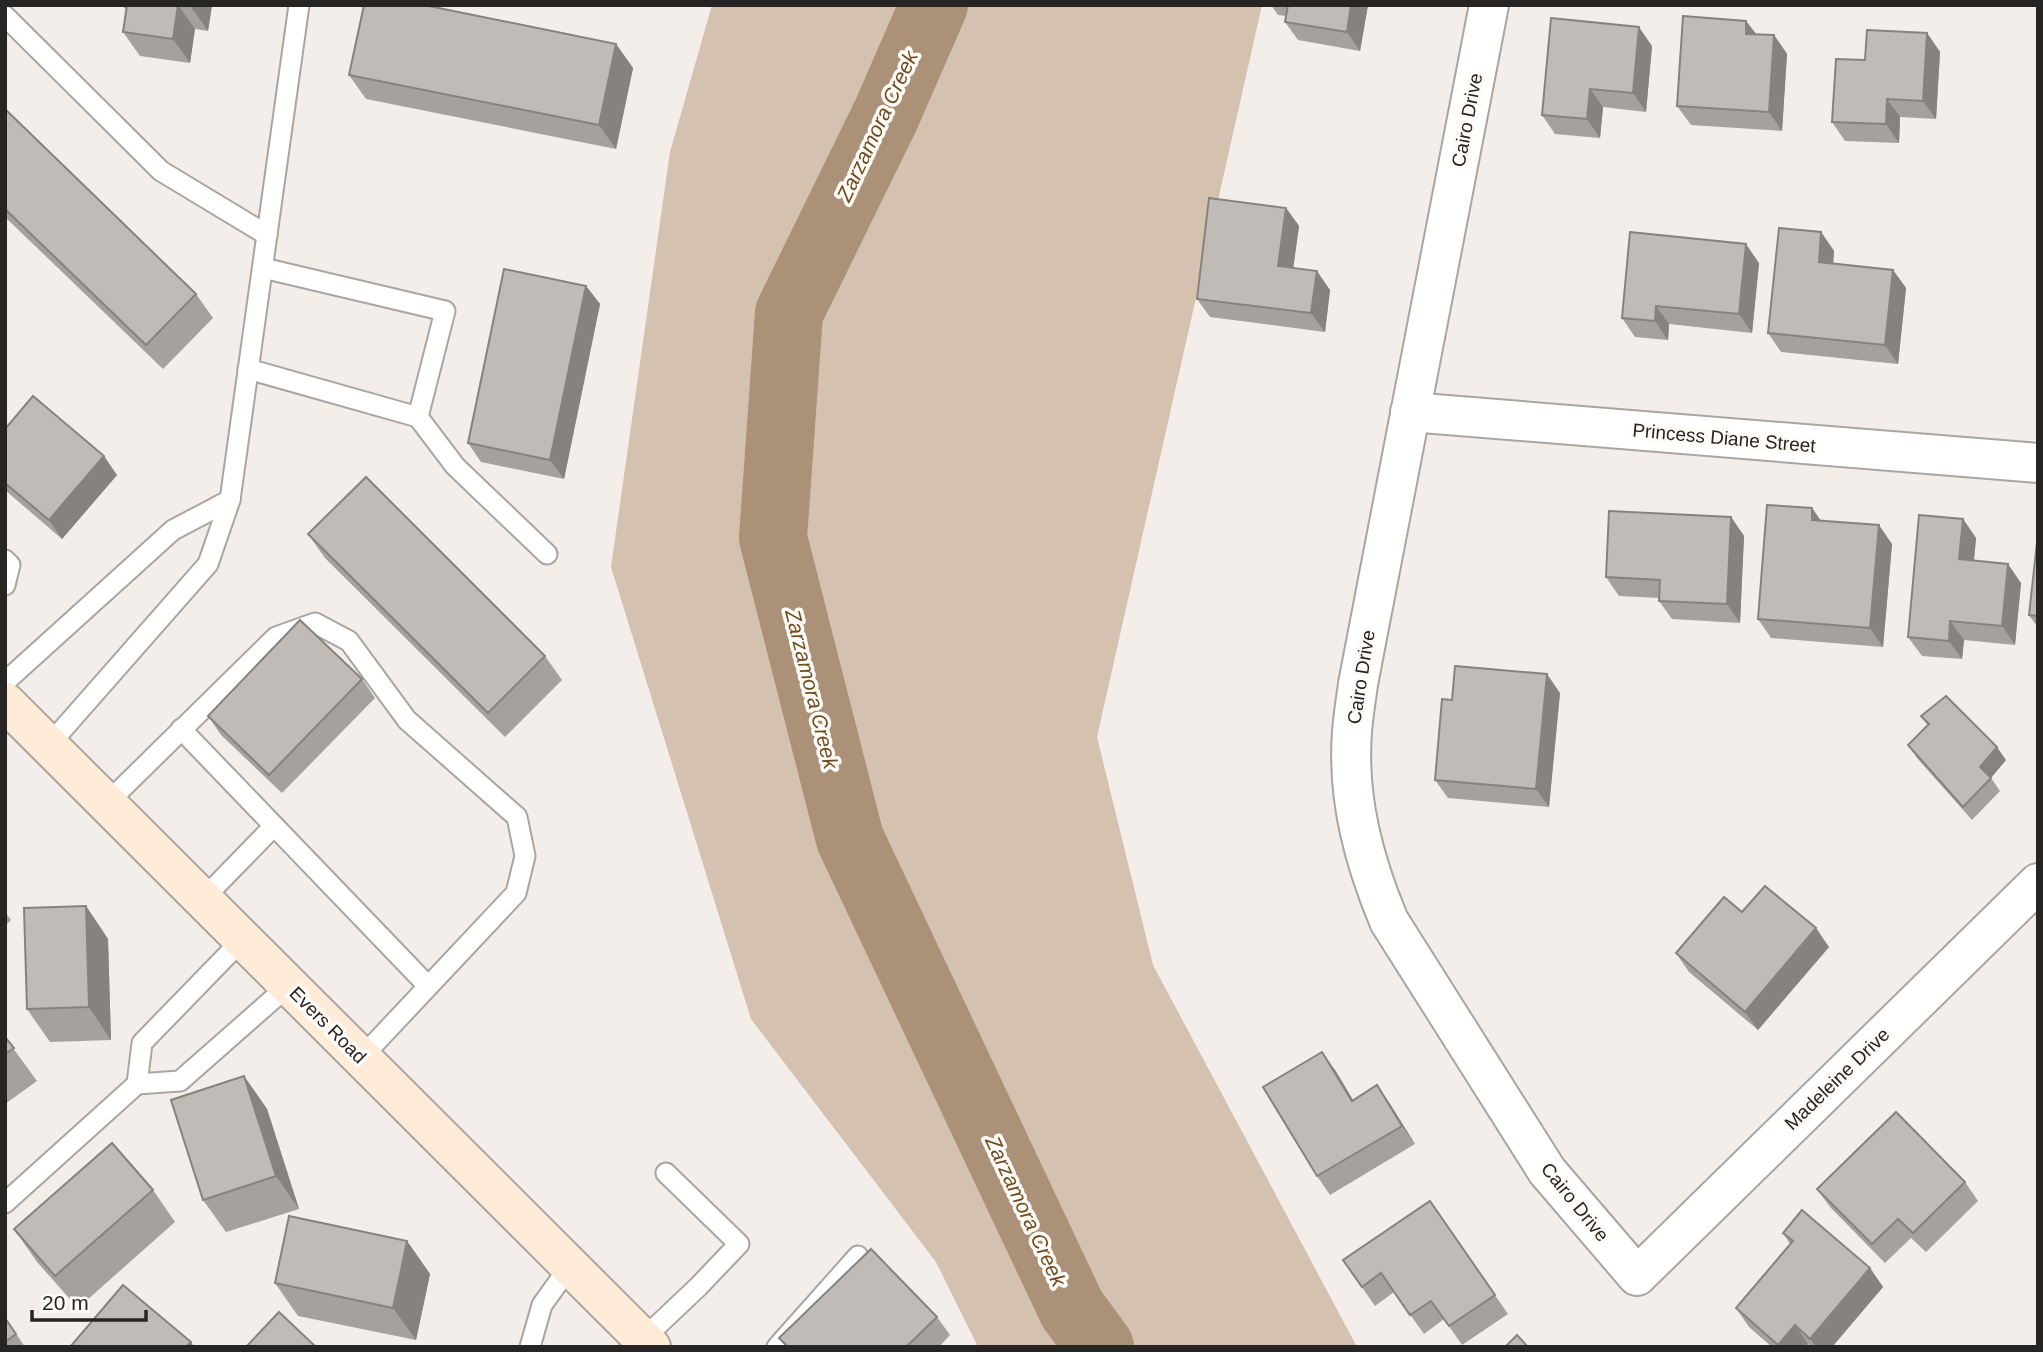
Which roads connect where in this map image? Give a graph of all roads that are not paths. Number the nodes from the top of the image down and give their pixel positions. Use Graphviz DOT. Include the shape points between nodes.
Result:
graph roads {
  1 [pos="299,5"];
  2 [pos="1489,5"];
  3 [pos="5,16"];
  4 [pos="267,235"];
  5 [pos="263,268"];
  6 [pos="248,369"];
  7 [pos="1410,412"];
  8 [pos="418,417"];
  9 [pos="2038,463"];
  10 [pos="230,500"];
  11 [pos="547,554"];
  12 [pos="5,559"];
  13 [pos="5,585"];
  14 [pos="6,699"];
  15 [pos="181,729"];
  16 [pos="49,745"];
  17 [pos="106,804"];
  18 [pos="275,826"];
  19 [pos="2038,883"];
  20 [pos="202,900"];
  21 [pos="242,940"];
  22 [pos="288,986"];
  23 [pos="428,986"];
  24 [pos="360,1058"];
  25 [pos="137,1084"];
  26 [pos="666,1173"];
  27 [pos="5,1203"];
  28 [pos="858,1256"];
  29 [pos="570,1266"];
  30 [pos="1637,1276"];
  31 [pos="647,1343"];
  32 [pos="530,1347"];
  33 [pos="777,1347"];
  1 -- 4 [label="lane"];
  2 -- 7 [label="street, Cairo Drive"];
  3 -- 4 [label="lane" via="161,171"];
  4 -- 5 [label="lane"];
  5 -- 6 [label="lane"];
  5 -- 8 [label="lane" via="445,311"];
  6 -- 8 [label="lane"];
  6 -- 10 [label="lane"];
  7 -- 9 [label="street, Princess Diane Street"];
  7 -- 30 [label="street, Cairo Drive" via="1352,732 1353,797 1362,849 1390,921 1547,1171"];
  8 -- 11 [label="lane" via="455,466"];
  10 -- 14 [label="lane" via="173,530"];
  10 -- 16 [label="lane" via="208,564"];
  12 -- 13 [label="lane" via="10,565"];
  14 -- 16 [label="main road, Evers Road"];
  15 -- 17 [label="lane"];
  15 -- 18 [label="lane"];
  15 -- 23 [label="lane" via="276,637 315,623 349,641 407,720 517,817 525,856 516,893"];
  16 -- 17 [label="main road, Evers Road"];
  17 -- 20 [label="main road, Evers Road"];
  18 -- 20 [label="lane"];
  18 -- 23 [label="lane"];
  19 -- 30 [label="street, Madeleine Drive"];
  20 -- 21 [label="main road, Evers Road"];
  21 -- 22 [label="main road, Evers Road"];
  21 -- 25 [label="lane" via="142,1043"];
  22 -- 24 [label="main road, Evers Road"];
  22 -- 25 [label="lane" via="180,1081"];
  23 -- 24 [label="lane"];
  24 -- 29 [label="main road, Evers Road"];
  25 -- 27 [label="lane"];
  26 -- 31 [label="lane" via="739,1244"];
  28 -- 33 [label="lane"];
  29 -- 31 [label="main road, Evers Road"];
  29 -- 32 [label="lane" via="542,1305"];
}
